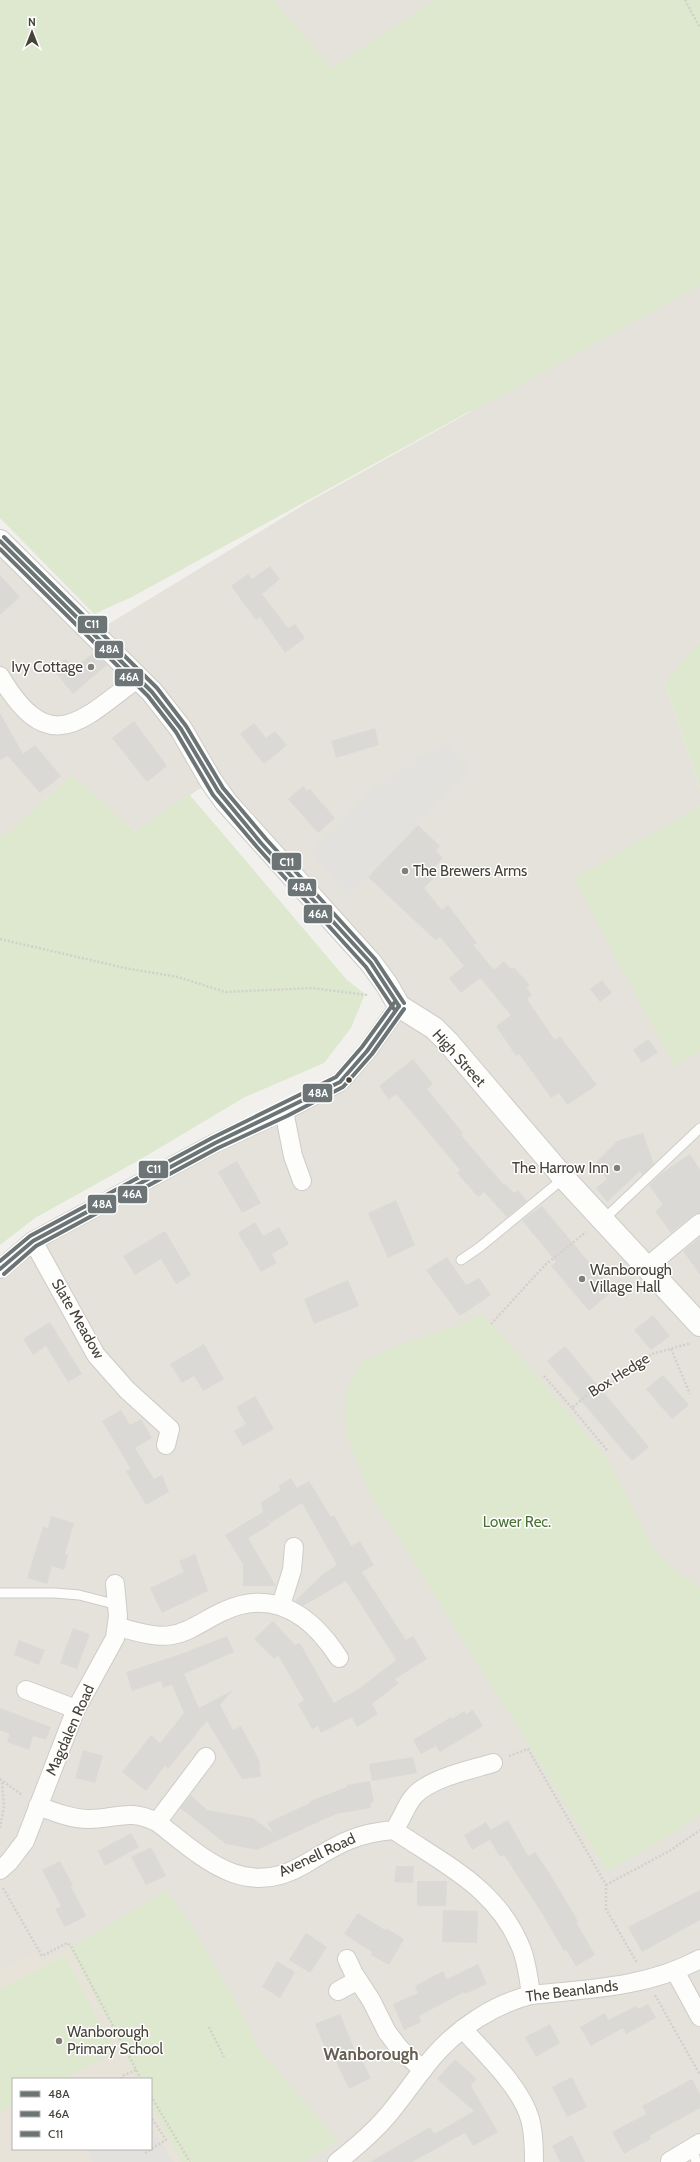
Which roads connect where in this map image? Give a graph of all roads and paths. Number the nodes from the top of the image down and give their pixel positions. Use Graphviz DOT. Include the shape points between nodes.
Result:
graph roads {
  1 [pos="685,0"];
  2 [pos="700,28"];
  3 [pos="0,540"];
  4 [pos="0,676"];
  5 [pos="138,678"];
  6 [pos="0,939"];
  7 [pos="399,1006"];
  8 [pos="284,1111"];
  9 [pos="700,1128"];
  10 [pos="564,1178"];
  11 [pos="302,1182"];
  12 [pos="603,1220"];
  13 [pos="700,1223"];
  14 [pos="34,1241"];
  15 [pos="460,1260"];
  16 [pos="647,1267"];
  17 [pos="0,1269"];
  18 [pos="491,1324"];
  19 [pos="698,1333"];
  20 [pos="670,1349"];
  21 [pos="544,1376"];
  22 [pos="690,1394"];
  23 [pos="572,1408"];
  24 [pos="166,1445"];
  25 [pos="607,1450"];
  26 [pos="294,1547"];
  27 [pos="114,1584"];
  28 [pos="0,1593"];
  29 [pos="118,1606"];
  30 [pos="281,1606"];
  31 [pos="118,1627"];
  32 [pos="339,1658"];
  33 [pos="26,1690"];
  34 [pos="76,1709"];
  35 [pos="206,1757"];
  36 [pos="493,1762"];
  37 [pos="1,1780"];
  38 [pos="38,1806"];
  39 [pos="157,1822"];
  40 [pos="0,1828"];
  41 [pos="394,1830"];
  42 [pos="700,1830"];
  43 [pos="0,1870"];
  44 [pos="0,1884"];
  45 [pos="347,1959"];
  46 [pos="700,1959"];
  47 [pos="676,1971"];
  48 [pos="358,1980"];
  49 [pos="338,1991"];
  50 [pos="532,1995"];
  51 [pos="700,2017"];
  52 [pos="209,2028"];
  53 [pos="463,2030"];
  54 [pos="224,2057"];
  55 [pos="136,2070"];
  56 [pos="423,2070"];
  57 [pos="122,2078"];
  58 [pos="140,2078"];
  59 [pos="152,2098"];
  60 [pos="152,2119"];
  61 [pos="152,2149"];
  62 [pos="150,2150"];
  63 [pos="696,2151"];
  64 [pos="145,2153"];
  65 [pos="670,2161"];
  66 [pos="190,2162"];
  67 [pos="337,2162"];
  68 [pos="534,2162"];
  1 -- 2 [label="path"];
  3 -- 5 [label="street"];
  4 -- 5 [label="street" via="18,703 34,718 62,726 84,718"];
  5 -- 7 [label="street" via="181,729 218,792 371,963 388,985"];
  6 -- 7 [label="path" via="125,968 178,977 225,992 312,988 365,994"];
  7 -- 8 [label="street" via="367,1051 340,1082"];
  7 -- 10 [label="street, High Street" via="434,1028 448,1042"];
  8 -- 11 [label="street"];
  8 -- 14 [label="street" via="215,1143"];
  9 -- 12 [label="lane"];
  10 -- 12 [label="street, High Street"];
  10 -- 15 [label="lane" via="480,1248"];
  12 -- 16 [label="street, High Street"];
  12 -- 18 [label="path" via="545,1265"];
  13 -- 16 [label="street"];
  14 -- 17 [label="street"];
  14 -- 24 [label="street, Slate Meadow" via="96,1355 128,1390 170,1429"];
  16 -- 19 [label="street, High Street"];
  19 -- 20 [label="path, Box Hedge"];
  20 -- 22 [label="path, Box Hedge"];
  20 -- 23 [label="path, Box Hedge" via="652,1354 617,1380 590,1393"];
  21 -- 23 [label="path, Box Hedge"];
  23 -- 25 [label="path, Box Hedge"];
  26 -- 30 [label="street" via="292,1570"];
  27 -- 29 [label="street, Magdalen Road"];
  28 -- 29 [label="lane" via="79,1595"];
  29 -- 31 [label="street, Magdalen Road"];
  30 -- 31 [label="street" via="265,1603 242,1604 173,1635 154,1636"];
  30 -- 32 [label="street" via="311,1624 323,1635"];
  31 -- 34 [label="street, Magdalen Road" via="108,1652"];
  33 -- 34 [label="street"];
  34 -- 38 [label="street, Magdalen Road"];
  35 -- 39 [label="street"];
  36 -- 41 [label="street" via="424,1788 410,1802"];
  36 -- 42 [label="path" via="528,1749 606,1885 670,1850"];
  37 -- 38 [label="path"];
  37 -- 40 [label="path" via="4,1806"];
  38 -- 39 [label="street, Avenell Road" via="80,1818 96,1819 126,1814 147,1817"];
  38 -- 43 [label="street, Magdalen Road" via="25,1841"];
  39 -- 41 [label="street, Avenell Road" via="224,1870 260,1878 294,1870 338,1844 359,1835"];
  41 -- 50 [label="street" via="459,1871 490,1898 509,1924 522,1951"];
  44 -- 55 [label="path" via="42,1956 67,1943 71,1946"];
  45 -- 48 [label="street"];
  46 -- 47 [label="street, The Beanlands"];
  47 -- 50 [label="street, The Beanlands" via="637,1983"];
  47 -- 51 [label="street"];
  48 -- 49 [label="street"];
  48 -- 56 [label="street" via="393,2041"];
  50 -- 53 [label="street, The Beanlands" via="499,2006"];
  52 -- 54 [label="path"];
  53 -- 56 [label="street, The Beanlands" via="450,2040"];
  53 -- 68 [label="street" via="496,2066 527,2111 532,2128"];
  55 -- 57 [label="path"];
  55 -- 58 [label="path"];
  56 -- 67 [label="street, The Beanlands" via="374,2130"];
  59 -- 66 [label="path"];
  60 -- 61 [label="path" via="166,2140"];
  62 -- 64 [label="path"];
  63 -- 65 [label="street"];
}
